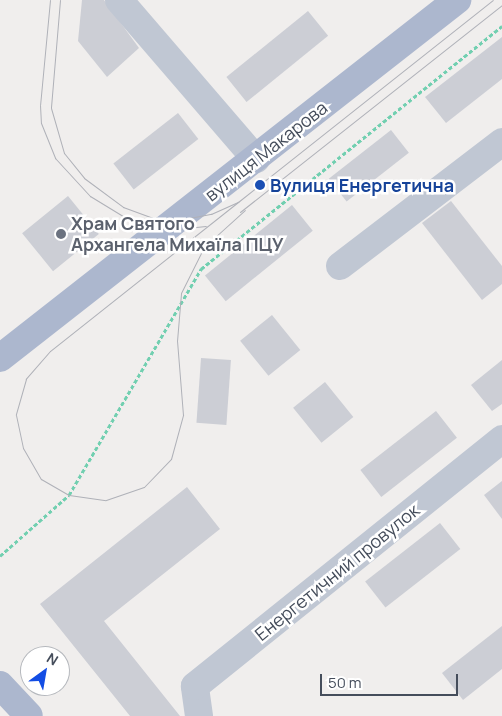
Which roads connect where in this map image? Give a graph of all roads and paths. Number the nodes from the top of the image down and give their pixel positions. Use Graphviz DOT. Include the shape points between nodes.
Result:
graph roads {
  1 [pos="119,0"];
  2 [pos="457,0"];
  3 [pos="502,26"];
  4 [pos="502,142"];
  5 [pos="256,159"];
  6 [pos="340,266"];
  7 [pos="1,357"];
  8 [pos="502,439"];
  9 [pos="0,556"];
  10 [pos="0,685"];
  11 [pos="29,716"];
  12 [pos="199,716"];
  1 -- 5 [label="street"];
  2 -- 5 [label="main road, вулиця Макарова"];
  3 -- 9 [label="path" via="201,269 177,317 69,495"];
  4 -- 6 [label="street"];
  5 -- 7 [label="main road, вулиця Макарова"];
  8 -- 12 [label="street, Енергетичний провулок" via="195,686"];
  10 -- 11 [label="main road"];
}
